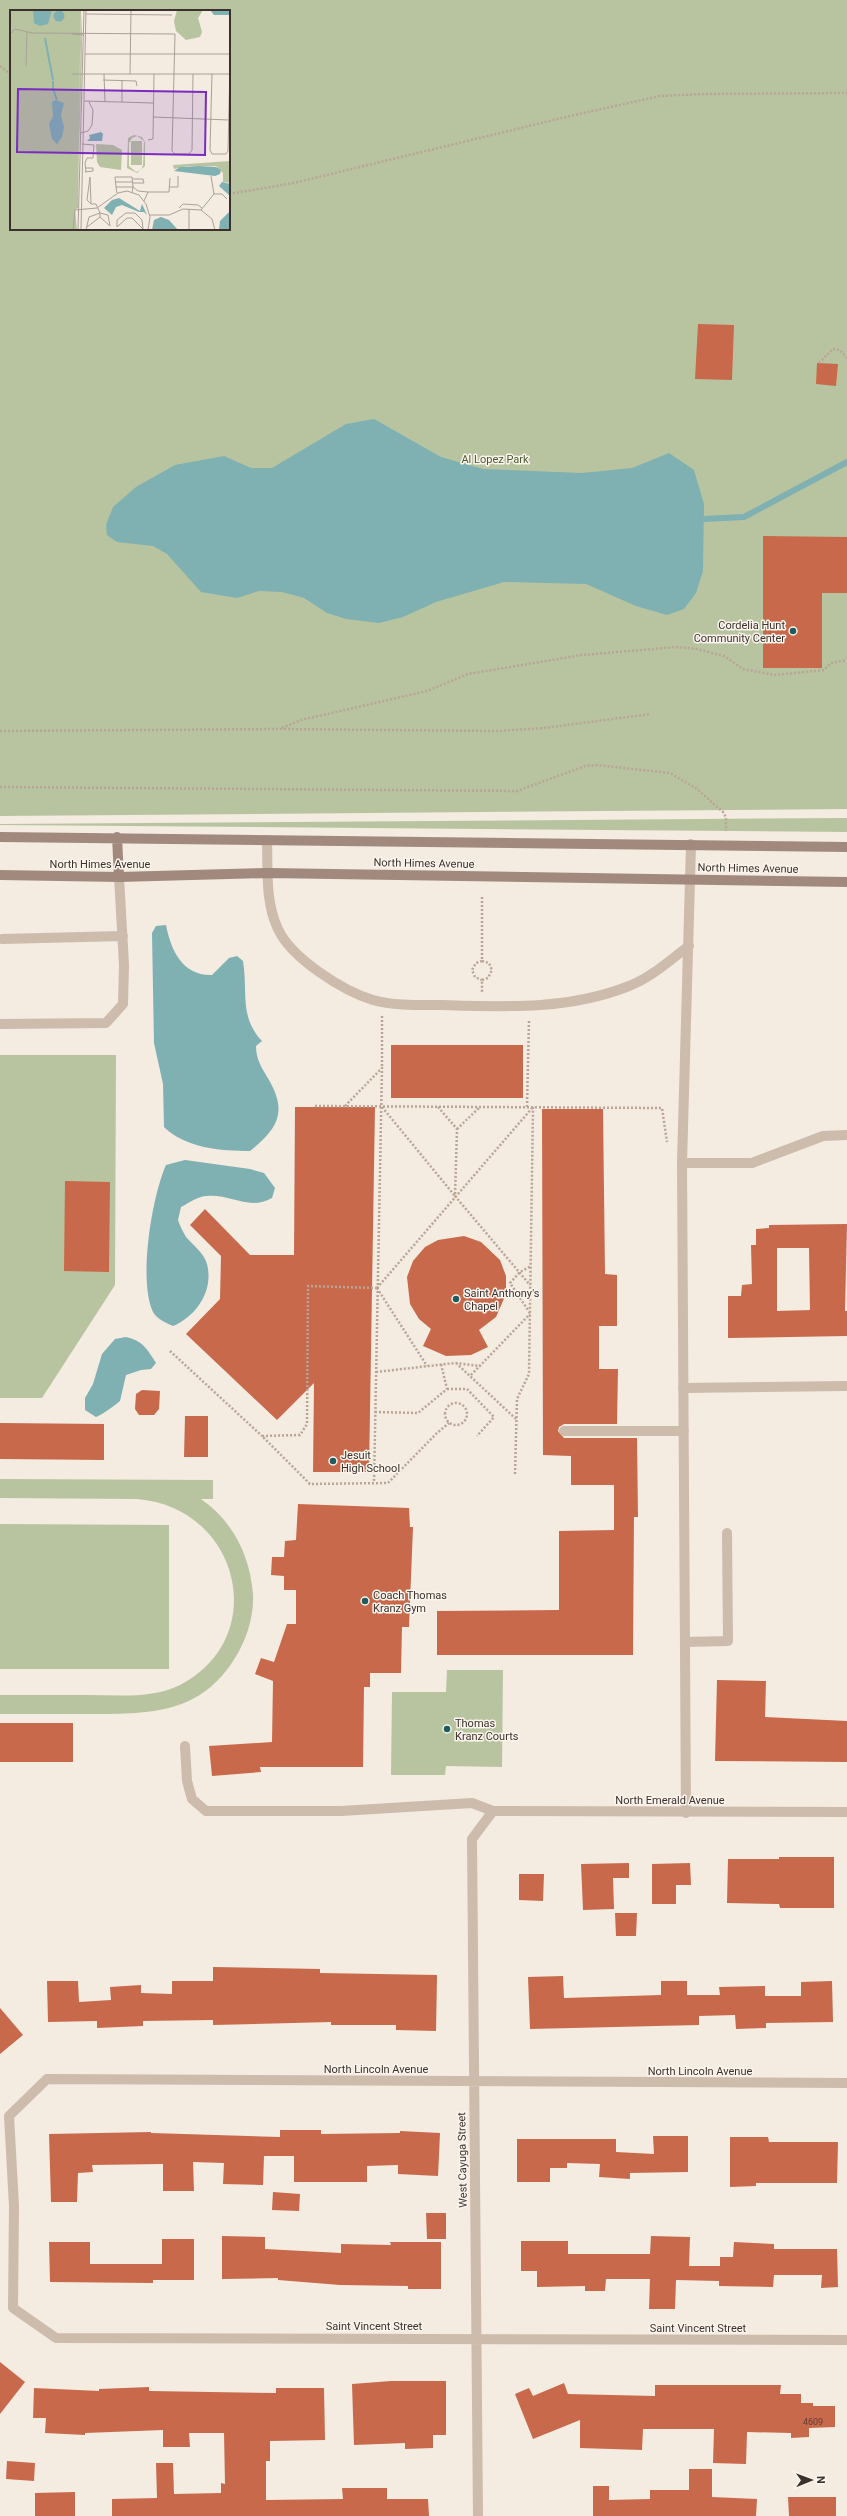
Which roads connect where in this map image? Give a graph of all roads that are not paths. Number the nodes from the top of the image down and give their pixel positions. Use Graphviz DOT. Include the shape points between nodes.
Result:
graph roads {
  1 [pos="0,837"];
  2 [pos="117,837"];
  3 [pos="267,840"];
  4 [pos="691,844"];
  5 [pos="847,847"];
  6 [pos="268,873"];
  7 [pos="0,875"];
  8 [pos="119,877"];
  9 [pos="691,879"];
  10 [pos="847,882"];
  11 [pos="123,936"];
  12 [pos="2,939"];
  13 [pos="689,946"];
  14 [pos="0,1024"];
  15 [pos="847,1135"];
  16 [pos="682,1162"];
  17 [pos="847,1386"];
  18 [pos="683,1388"];
  19 [pos="684,1430"];
  20 [pos="564,1431"];
  21 [pos="727,1533"];
  22 [pos="685,1642"];
  23 [pos="185,1746"];
  24 [pos="493,1811"];
  25 [pos="847,1812"];
  26 [pos="686,1813"];
  27 [pos="473,2082"];
  28 [pos="847,2084"];
  29 [pos="14,2206"];
  30 [pos="476,2338"];
  31 [pos="847,2340"];
  32 [pos="478,2516"];
  1 -- 2 [label="street, North Himes Avenue"];
  2 -- 3 [label="street, North Himes Avenue"];
  2 -- 8 [label="street"];
  3 -- 4 [label="street, North Himes Avenue"];
  3 -- 6 [label="street"];
  4 -- 5 [label="street, North Himes Avenue"];
  4 -- 9 [label="street"];
  6 -- 8 [label="street, North Himes Avenue"];
  6 -- 9 [label="street, North Himes Avenue"];
  6 -- 13 [label="street" via="270,906 278,930 291,949 314,969 373,1000 482,1007 529,1007 572,1002 631,986"];
  7 -- 8 [label="street, North Himes Avenue"];
  8 -- 11 [label="street"];
  9 -- 10 [label="street, North Himes Avenue"];
  9 -- 13 [label="street"];
  11 -- 12 [label="street"];
  11 -- 14 [label="street" via="123,1004 106,1023"];
  13 -- 16 [label="street"];
  15 -- 16 [label="street" via="823,1136 752,1163"];
  16 -- 18 [label="street"];
  17 -- 18 [label="street"];
  18 -- 19 [label="street"];
  19 -- 20 [label="street"];
  19 -- 22 [label="street"];
  21 -- 22 [label="street" via="728,1642"];
  22 -- 26 [label="street"];
  23 -- 24 [label="street" via="187,1781 192,1799 206,1811 341,1810 472,1803"];
  24 -- 26 [label="street, North Emerald Avenue"];
  24 -- 27 [label="street, West Cayuga Street" via="472,1839"];
  25 -- 26 [label="street, North Emerald Avenue"];
  27 -- 28 [label="street, North Lincoln Avenue"];
  27 -- 29 [label="street, North Lincoln Avenue" via="47,2079 9,2116"];
  27 -- 30 [label="street, West Cayuga Street"];
  29 -- 30 [label="street, Saint Vincent Street" via="13,2308 56,2338"];
  30 -- 31 [label="street, Saint Vincent Street"];
  30 -- 32 [label="street, West Cayuga Street"];
}
